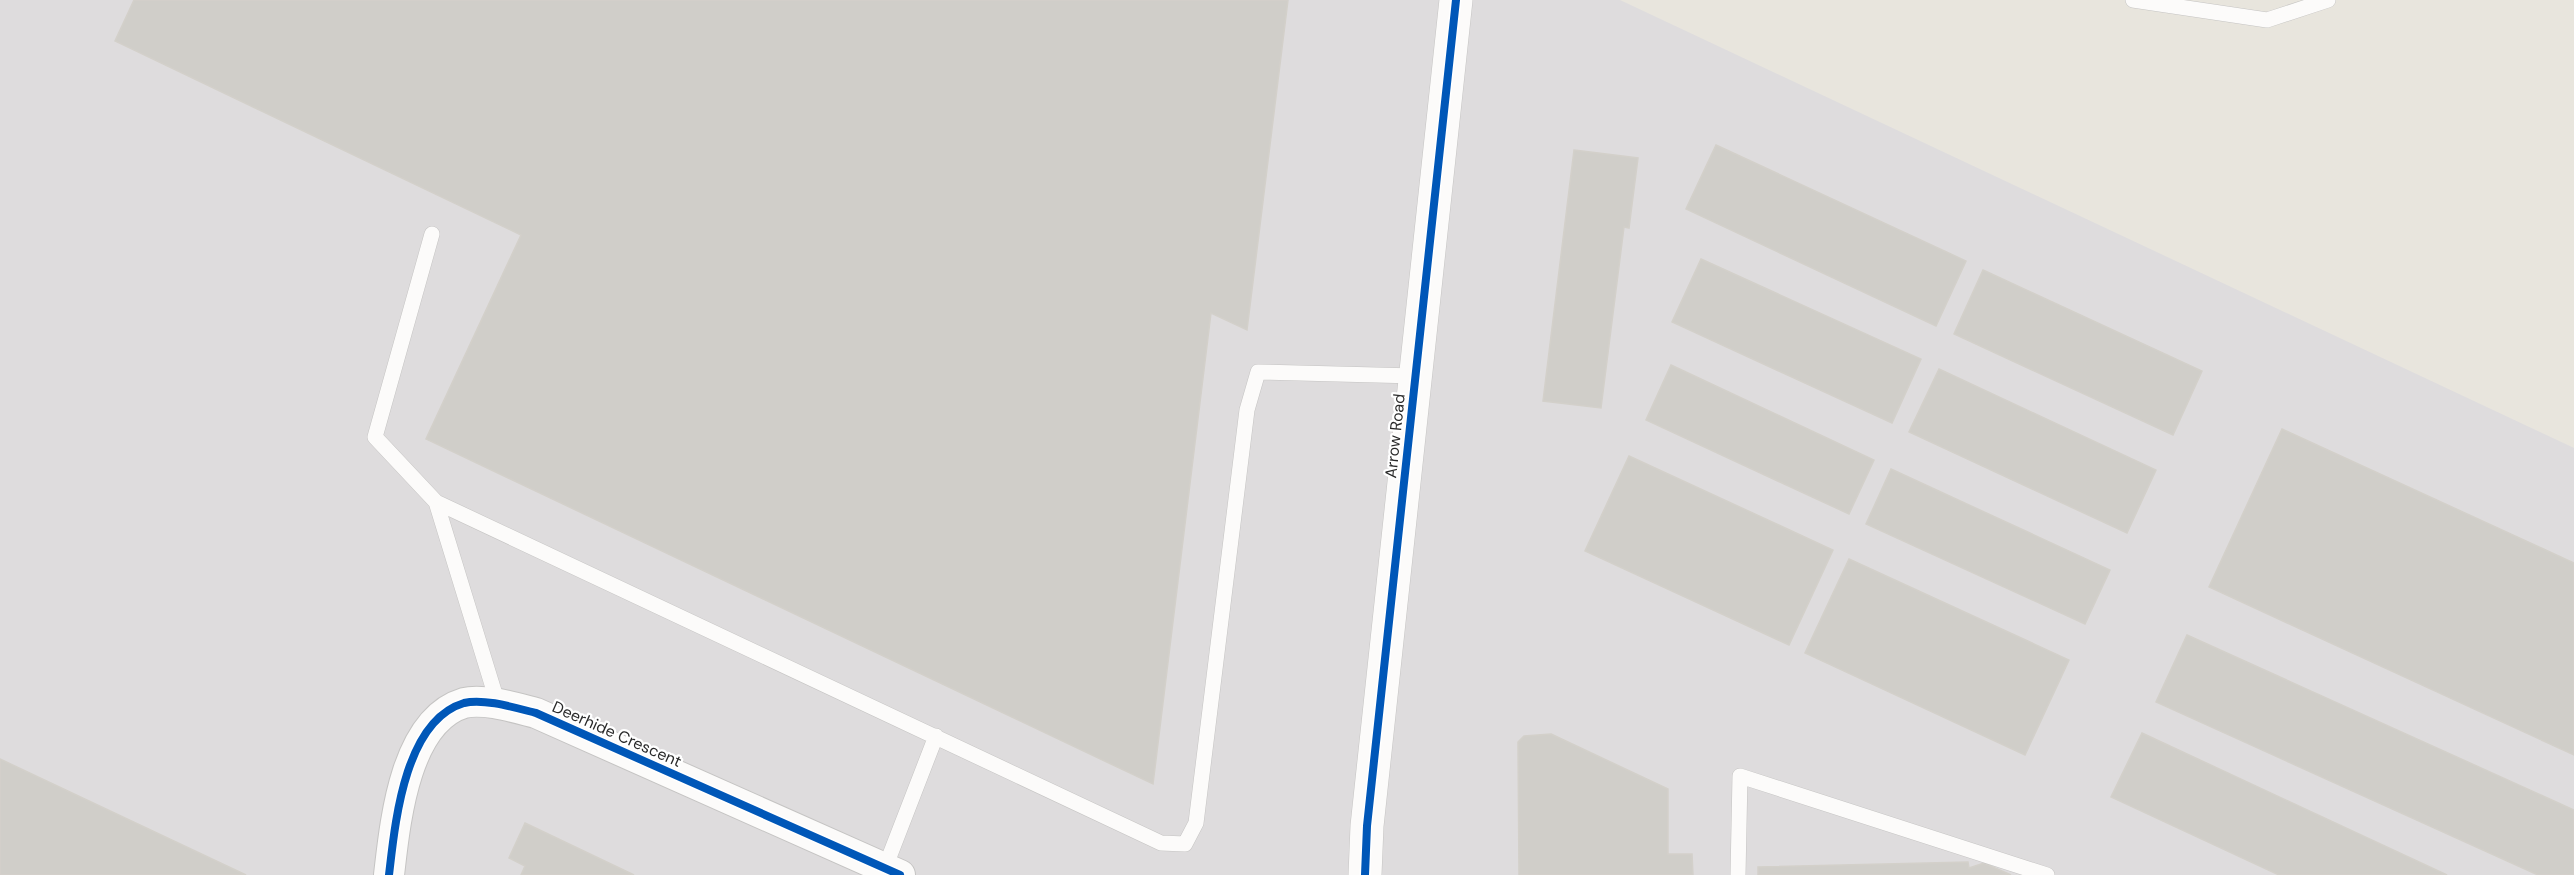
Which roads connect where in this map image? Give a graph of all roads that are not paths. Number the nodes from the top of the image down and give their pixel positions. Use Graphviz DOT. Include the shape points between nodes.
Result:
graph roads {
  1 [pos="1456,0"];
  2 [pos="2133,0"];
  3 [pos="2328,0"];
  4 [pos="432,234"];
  5 [pos="1415,376"];
  6 [pos="436,502"];
  7 [pos="498,704"];
  8 [pos="936,736"];
  9 [pos="889,873"];
  10 [pos="389,875"];
  11 [pos="1365,875"];
  12 [pos="1738,875"];
  13 [pos="2047,875"];
  1 -- 5 [label="street, Arrow Road"];
  2 -- 3 [label="lane" via="2266,20"];
  4 -- 6 [label="lane" via="375,437"];
  5 -- 8 [label="lane" via="1258,372 1247,410 1196,823 1185,844 1161,843"];
  5 -- 11 [label="street, Arrow Road"];
  6 -- 7 [label="lane"];
  6 -- 8 [label="lane"];
  7 -- 9 [label="street, Deerhide Crescent" via="536,713"];
  7 -- 10 [label="street, Deerhide Crescent" via="464,703 438,718 418,746 397,813"];
  8 -- 9 [label="lane"];
  12 -- 13 [label="lane" via="1740,776"];
}
